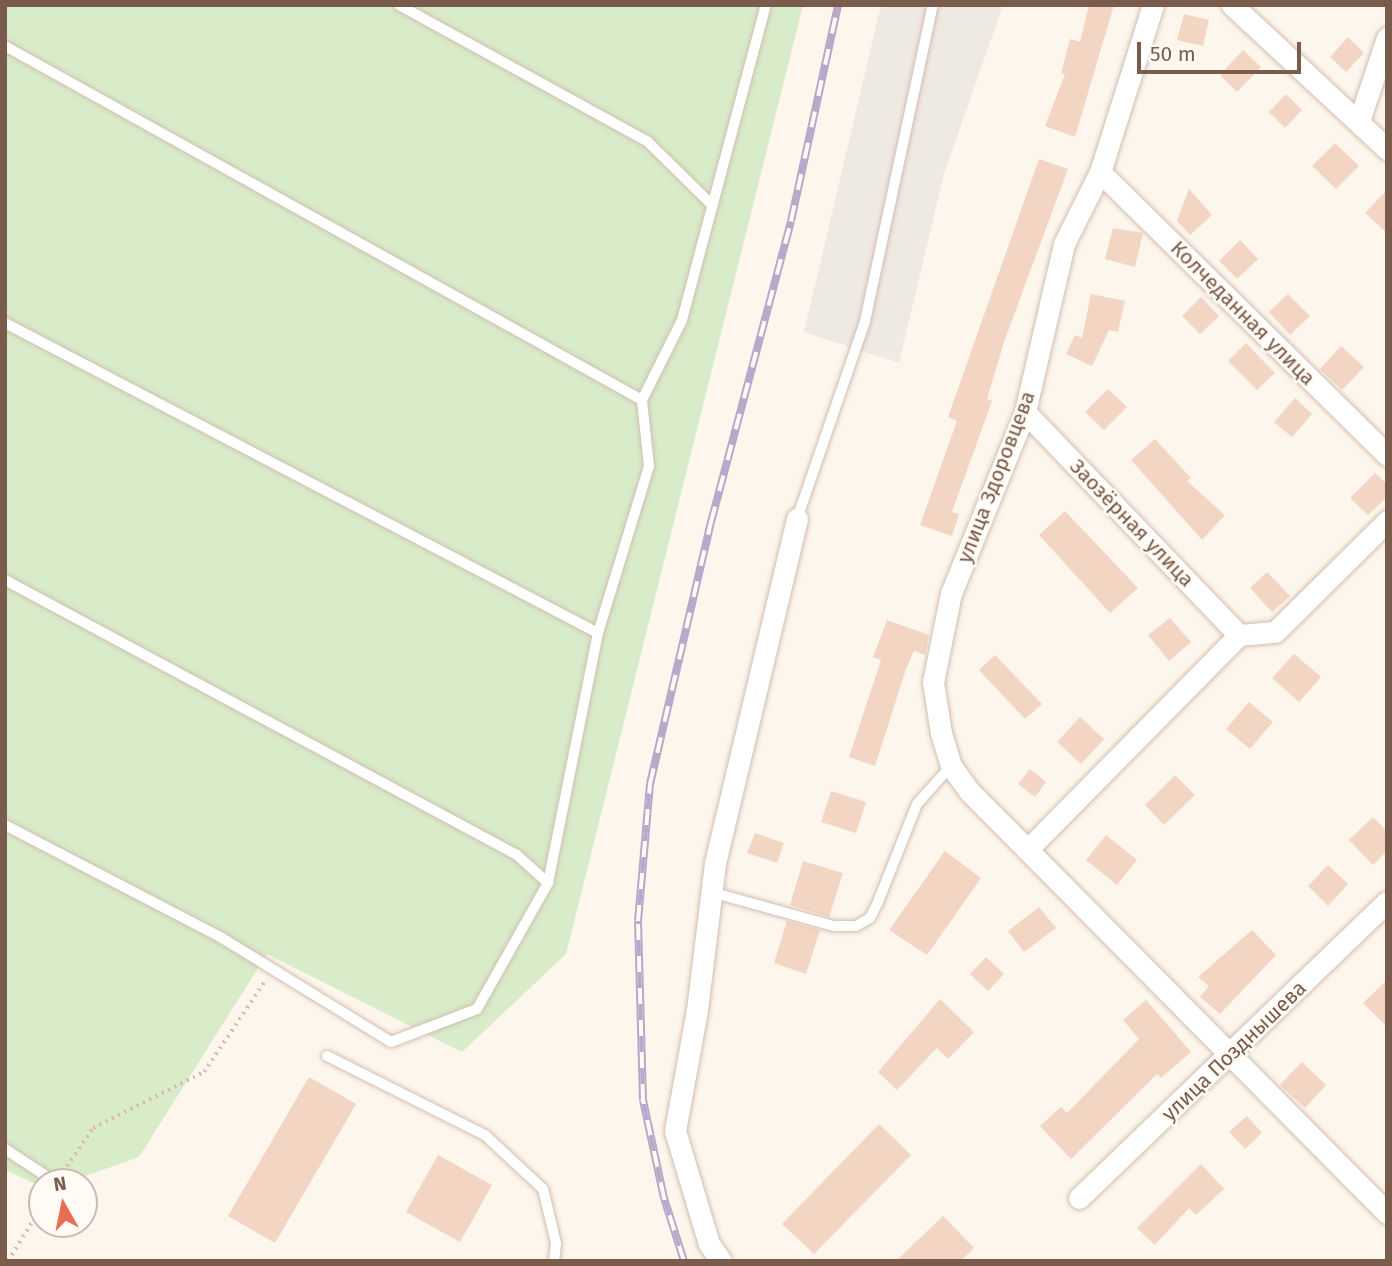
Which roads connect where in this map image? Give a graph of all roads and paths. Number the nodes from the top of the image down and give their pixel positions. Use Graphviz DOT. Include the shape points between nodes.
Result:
graph roads {
  1 [pos="399,5"];
  2 [pos="765,5"];
  3 [pos="933,5"];
  4 [pos="1153,5"];
  5 [pos="1232,5"];
  6 [pos="1387,38"];
  7 [pos="5,46"];
  8 [pos="1359,121"];
  9 [pos="1387,149"];
  10 [pos="1100,172"];
  11 [pos="712,205"];
  12 [pos="5,323"];
  13 [pos="642,400"];
  14 [pos="1025,412"];
  15 [pos="1387,455"];
  16 [pos="797,519"];
  17 [pos="1387,521"];
  18 [pos="5,580"];
  19 [pos="598,633"];
  20 [pos="1239,635"];
  21 [pos="951,766"];
  22 [pos="5,825"];
  23 [pos="1028,849"];
  24 [pos="548,883"];
  25 [pos="711,892"];
  26 [pos="1387,902"];
  27 [pos="273,969"];
  28 [pos="327,1056"];
  29 [pos="1229,1057"];
  30 [pos="5,1149"];
  31 [pos="34,1168"];
  32 [pos="66,1168"];
  33 [pos="1079,1198"];
  34 [pos="1387,1213"];
  35 [pos="28,1228"];
  36 [pos="8,1261"];
  37 [pos="554,1261"];
  38 [pos="720,1261"];
  1 -- 11 [label="lane" via="648,142"];
  2 -- 11 [label="lane"];
  3 -- 16 [label="lane" via="865,321"];
  4 -- 10 [label="street, улица Здоровцева"];
  5 -- 8 [label="street"];
  6 -- 8 [label="street"];
  7 -- 13 [label="lane"];
  8 -- 9 [label="street"];
  10 -- 14 [label="street, улица Здоровцева" via="1064,244"];
  10 -- 15 [label="street, Колчеданная улица"];
  11 -- 13 [label="lane" via="682,320"];
  12 -- 19 [label="lane"];
  13 -- 19 [label="lane" via="649,466"];
  14 -- 20 [label="street, Заозёрная улица"];
  14 -- 21 [label="street, улица Здоровцева" via="951,593 940,637 933,682"];
  16 -- 25 [label="street"];
  17 -- 20 [label="street" via="1275,632"];
  18 -- 24 [label="lane" via="517,855"];
  19 -- 24 [label="lane"];
  20 -- 23 [label="street"];
  21 -- 23 [label="street, улица Здоровцева" via="969,791"];
  21 -- 25 [label="lane" via="918,804 870,918 856,926 834,926"];
  22 -- 27 [label="lane"];
  23 -- 29 [label="street, улица Здоровцева"];
  24 -- 27 [label="lane" via="477,1009 391,1042"];
  25 -- 38 [label="street" via="674,1131 709,1244"];
  26 -- 29 [label="street, улица Позднышева"];
  27 -- 32 [label="path" via="204,1072 93,1128"];
  28 -- 37 [label="lane" via="485,1135 543,1189 556,1243"];
  29 -- 33 [label="street, улица Позднышева"];
  29 -- 34 [label="street, улица Здоровцева"];
  30 -- 31 [label="lane"];
  35 -- 36 [label="path"];
}
